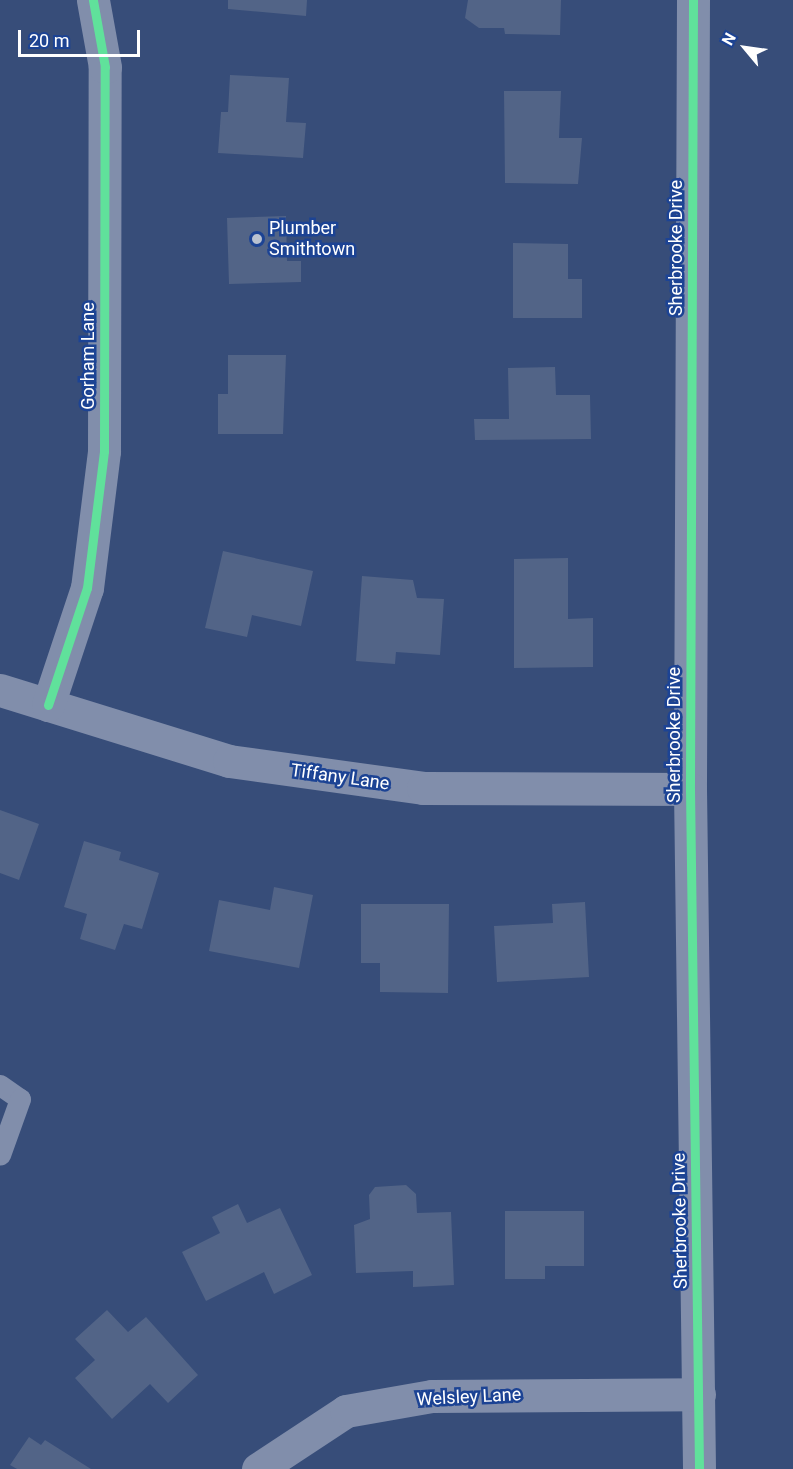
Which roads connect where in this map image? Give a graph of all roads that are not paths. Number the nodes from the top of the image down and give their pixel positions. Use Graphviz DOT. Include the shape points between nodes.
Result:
graph roads {
  1 [pos="93,0"];
  2 [pos="693,0"];
  3 [pos="0,690"];
  4 [pos="48,705"];
  5 [pos="690,789"];
  6 [pos="0,1086"];
  7 [pos="0,1155"];
  8 [pos="699,1394"];
  9 [pos="258,1469"];
  10 [pos="699,1469"];
  1 -- 4 [label="street, Gorham Lane" via="105,67 104,451 87,588"];
  2 -- 5 [label="street, Sherbrooke Drive"];
  3 -- 4 [label="street, Tiffany Lane"];
  4 -- 5 [label="street, Tiffany Lane" via="230,761 423,788"];
  5 -- 8 [label="street, Sherbrooke Drive"];
  6 -- 7 [label="lane" via="20,1099"];
  8 -- 9 [label="street, Welsley Lane" via="432,1396 346,1411"];
  8 -- 10 [label="street, Sherbrooke Drive"];
}
